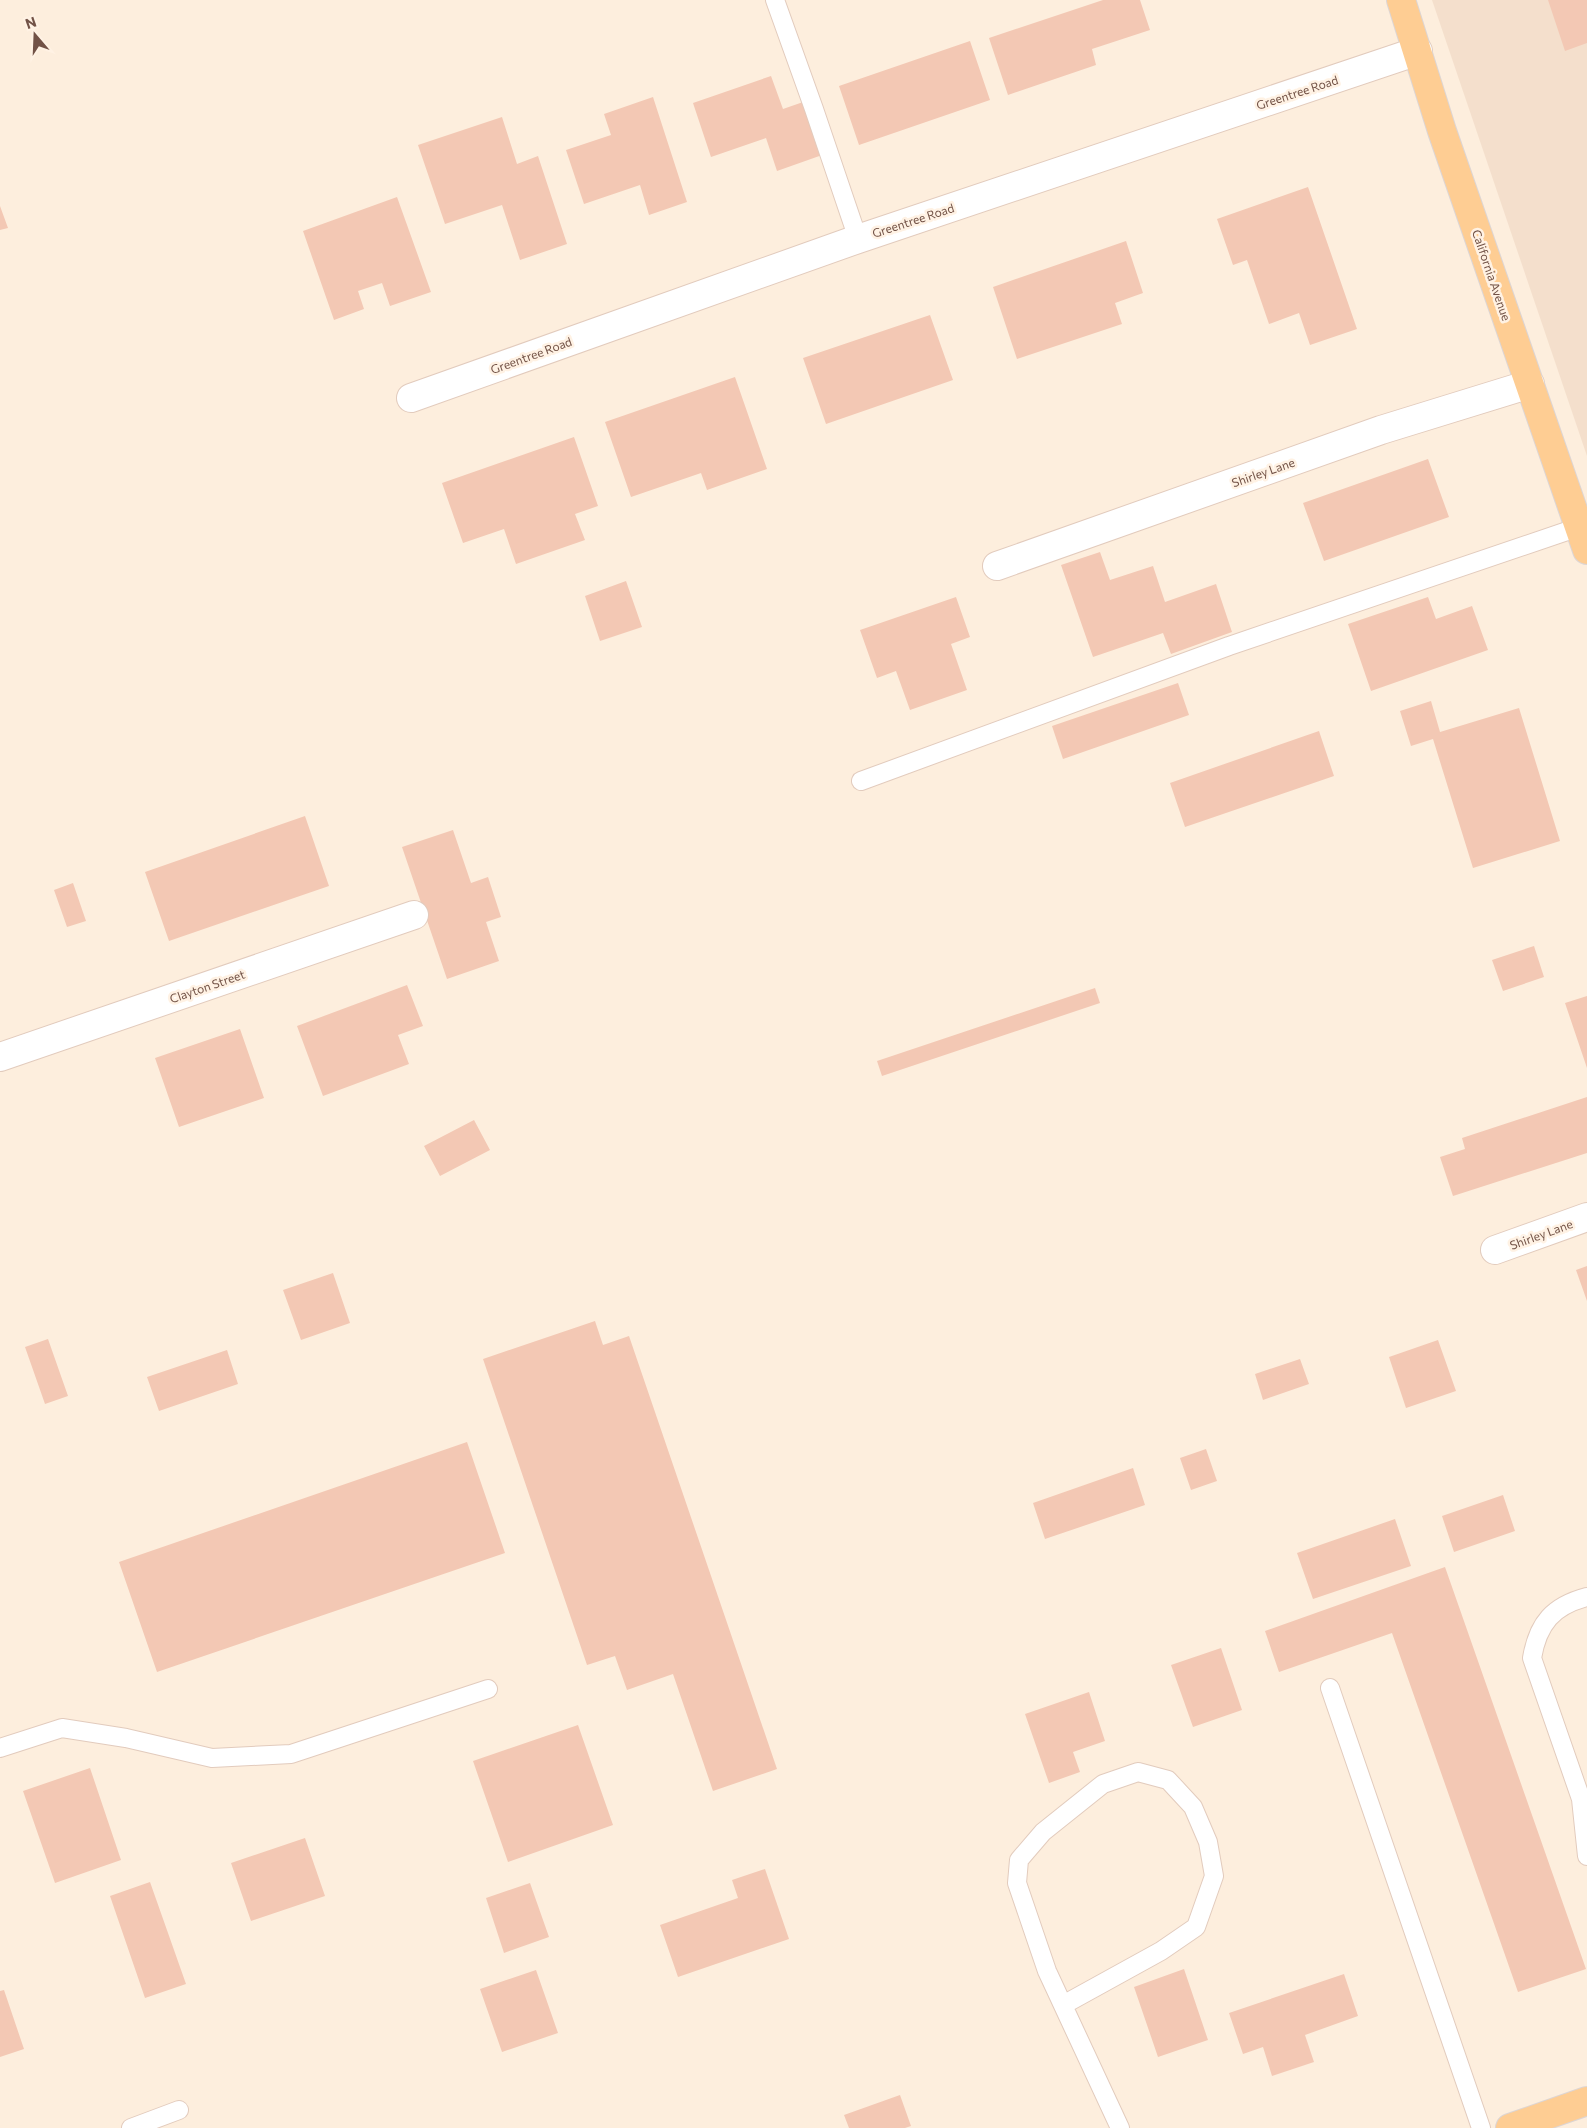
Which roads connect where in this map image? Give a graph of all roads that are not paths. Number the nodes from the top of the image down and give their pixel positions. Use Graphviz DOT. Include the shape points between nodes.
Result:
graph roads {
  1 [pos="775,0"];
  2 [pos="1401,0"];
  3 [pos="1418,52"];
  4 [pos="858,239"];
  5 [pos="1530,384"];
  6 [pos="410,398"];
  7 [pos="1583,538"];
  8 [pos="997,566"];
  9 [pos="861,781"];
  10 [pos="414,915"];
  11 [pos="0,1056"];
  12 [pos="1587,1217"];
  13 [pos="1495,1250"];
  14 [pos="1587,1597"];
  15 [pos="1330,1688"];
  16 [pos="488,1689"];
  17 [pos="0,1748"];
  18 [pos="1587,1856"];
  19 [pos="1063,2005"];
  20 [pos="1587,2101"];
  21 [pos="179,2110"];
  22 [pos="131,2128"];
  23 [pos="1120,2128"];
  24 [pos="1481,2128"];
  25 [pos="1510,2128"];
  1 -- 4 [label="lane"];
  2 -- 3 [label="main road, California Avenue"];
  3 -- 4 [label="street, Greentree Road"];
  3 -- 5 [label="main road, California Avenue"];
  4 -- 6 [label="street, Greentree Road"];
  5 -- 7 [label="main road, California Avenue"];
  5 -- 8 [label="street, Shirley Lane" via="1381,430"];
  7 -- 9 [label="lane" via="1228,646"];
  10 -- 11 [label="street, Clayton Street"];
  12 -- 13 [label="street, Shirley Lane"];
  14 -- 18 [label="lane" via="1557,1609 1544,1621 1535,1640 1532,1658 1580,1799"];
  15 -- 24 [label="lane"];
  16 -- 17 [label="lane" via="291,1754 212,1758 126,1738 62,1728"];
  19 -- 19 [label="lane" via="1046,1970 1017,1883 1019,1860 1043,1832 1103,1784 1138,1772 1168,1780 1193,1807 1208,1842 1214,1876 1196,1927 1160,1952"];
  19 -- 23 [label="lane"];
  20 -- 25 [label="main road"];
  21 -- 22 [label="lane"];
}
